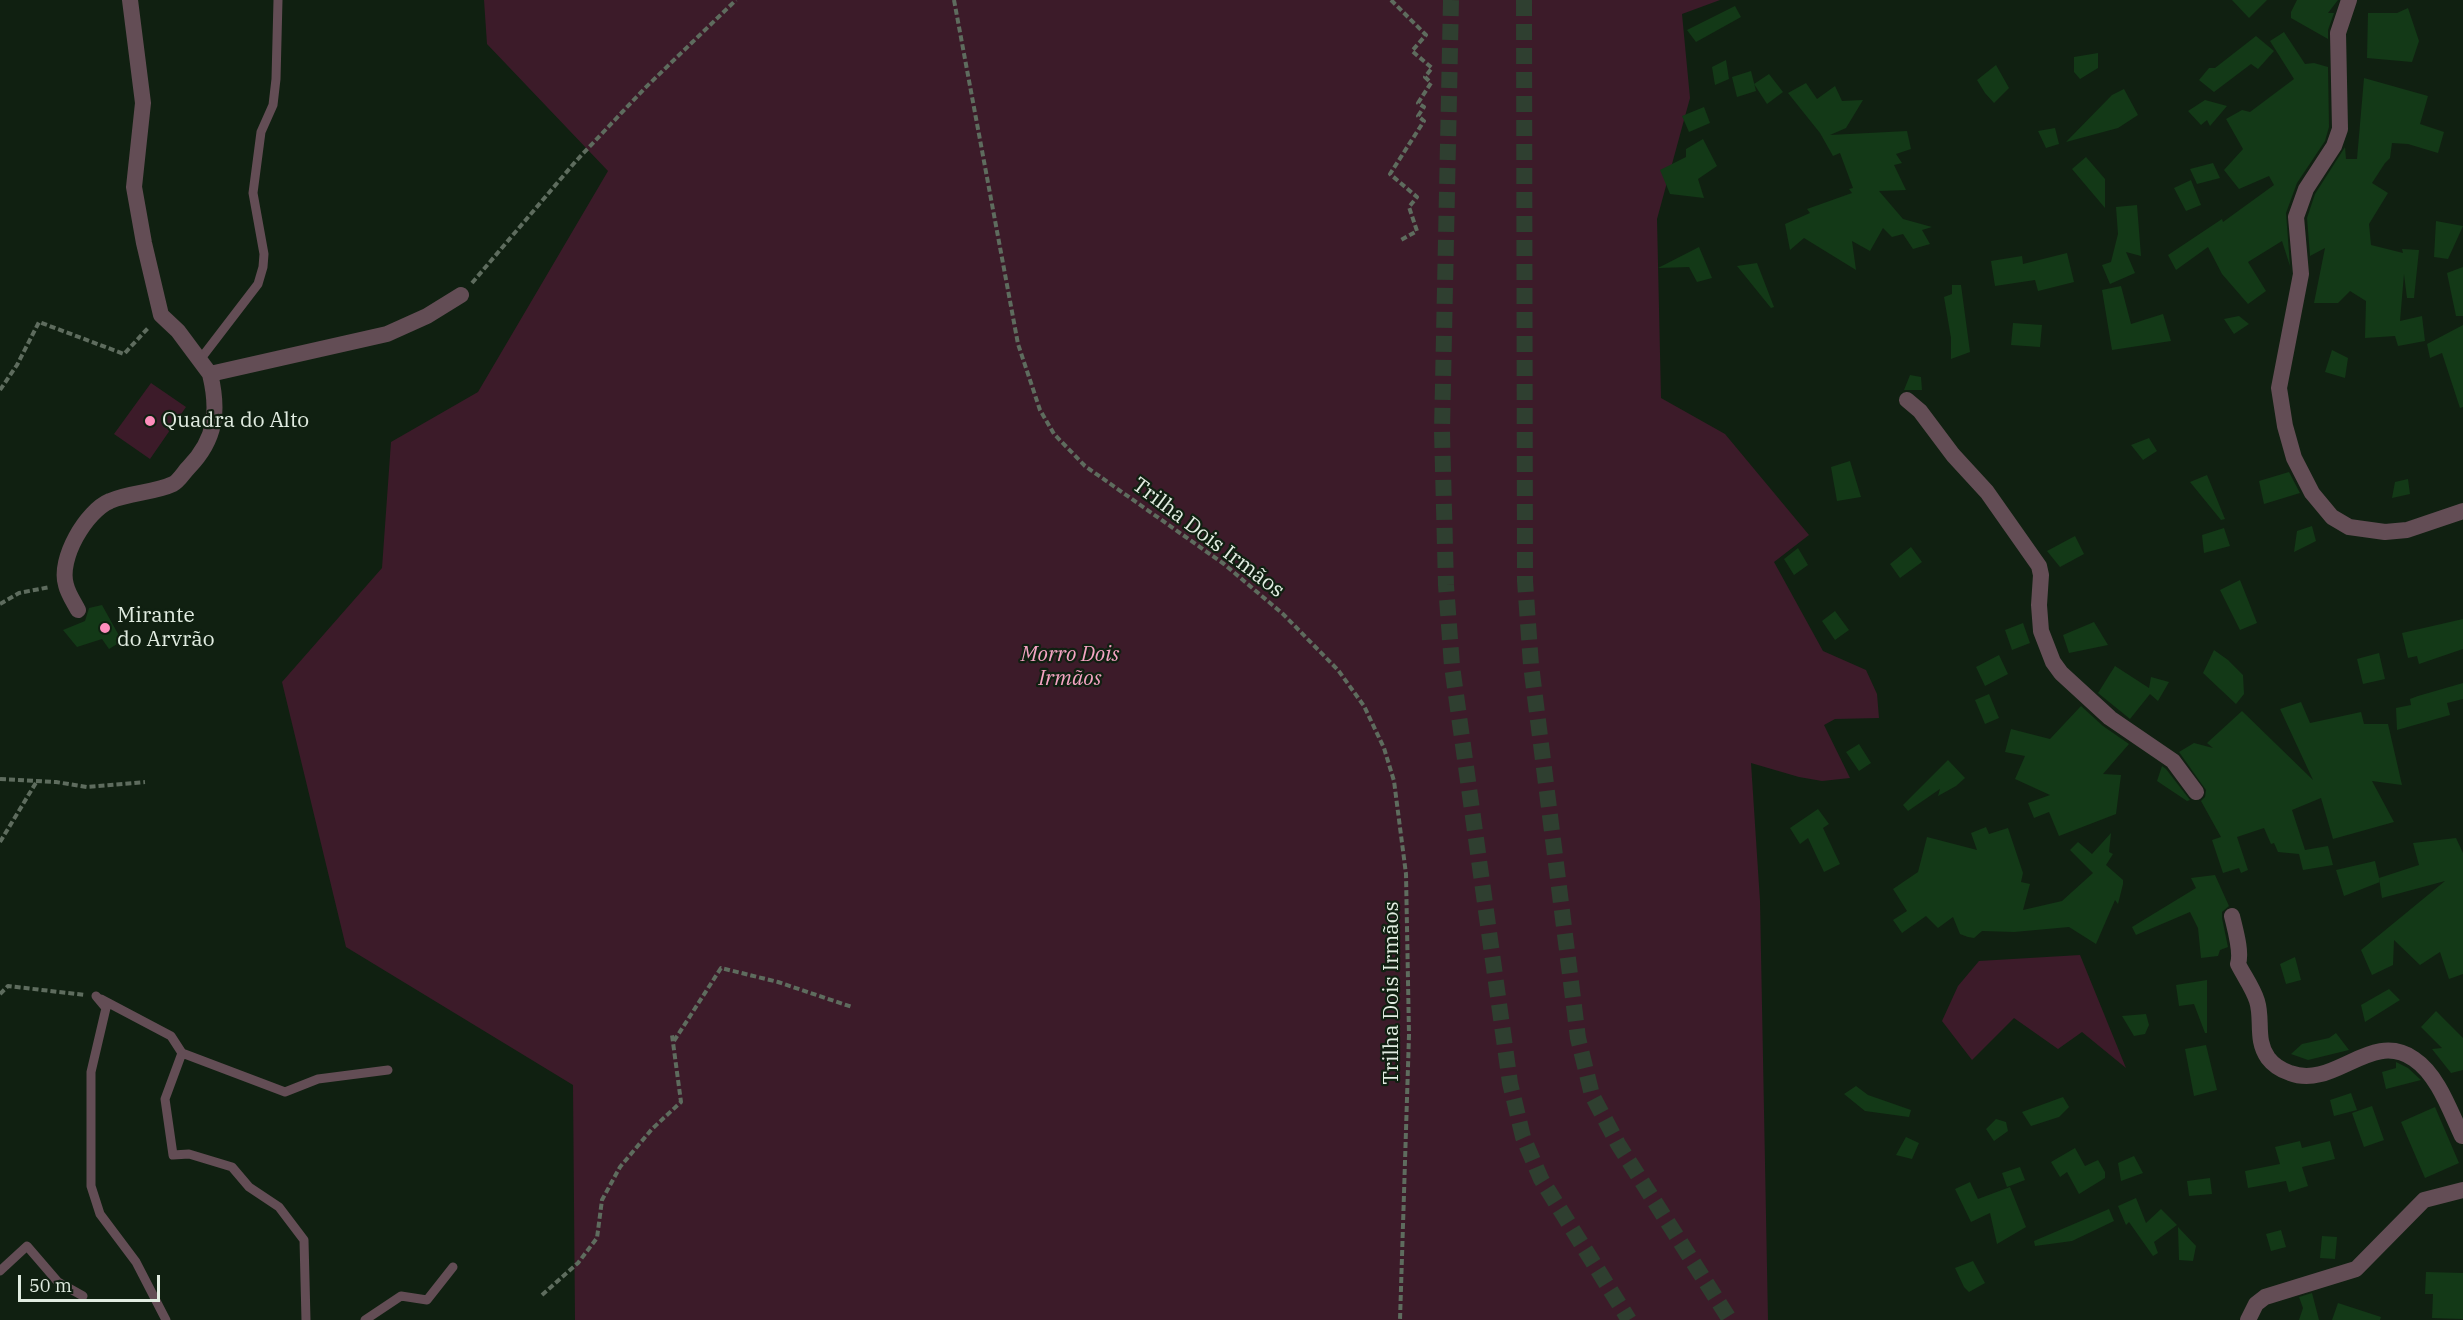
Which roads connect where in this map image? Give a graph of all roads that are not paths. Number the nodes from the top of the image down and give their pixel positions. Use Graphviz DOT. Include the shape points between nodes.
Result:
graph roads {
  1 [pos="130,0"];
  2 [pos="278,0"];
  3 [pos="2349,0"];
  4 [pos="461,295"];
  5 [pos="205,368"];
  6 [pos="1906,400"];
  7 [pos="2463,511"];
  8 [pos="78,610"];
  9 [pos="2196,792"];
  10 [pos="2232,916"];
  11 [pos="182,1053"];
  12 [pos="388,1070"];
  13 [pos="2462,1136"];
  14 [pos="2463,1190"];
  15 [pos="453,1267"];
  16 [pos="0,1271"];
  17 [pos="82,1296"];
  18 [pos="166,1320"];
  19 [pos="306,1320"];
  20 [pos="364,1320"];
  21 [pos="2248,1320"];
  1 -- 5 [label="street" via="144,103 134,187 161,315"];
  2 -- 5 [label="lane" via="273,105 261,132 253,194 263,267 258,284"];
  3 -- 7 [label="street" via="2338,33 2340,129 2334,146 2306,189 2296,217 2301,274 2279,388 2285,426 2294,458 2312,493 2332,517 2349,527 2385,532 2407,530"];
  4 -- 5 [label="street" via="428,316 387,334"];
  5 -- 8 [label="street" via="214,393 214,427 201,454 174,483 110,501 87,518 65,565 65,585"];
  6 -- 9 [label="street" via="1920,411 1987,492 2039,567 2041,631 2061,674 2118,725 2165,754"];
  10 -- 13 [label="street" via="2241,956 2238,964 2257,998 2258,1032 2264,1052 2273,1064 2308,1077 2326,1074 2378,1051 2407,1055 2431,1076"];
  11 -- 12 [label="lane" via="285,1092 318,1080"];
  11 -- 18 [label="lane" via="171,1036 96,996 106,1008 91,1072 91,1186 100,1214 136,1262"];
  11 -- 19 [label="lane" via="165,1100 173,1155 189,1154 232,1167 249,1187 279,1207 304,1240"];
  14 -- 21 [label="street" via="2424,1200 2356,1269 2265,1297 2256,1304"];
  15 -- 20 [label="lane" via="427,1300 401,1296"];
  16 -- 17 [label="lane" via="27,1246 58,1282"];
}
